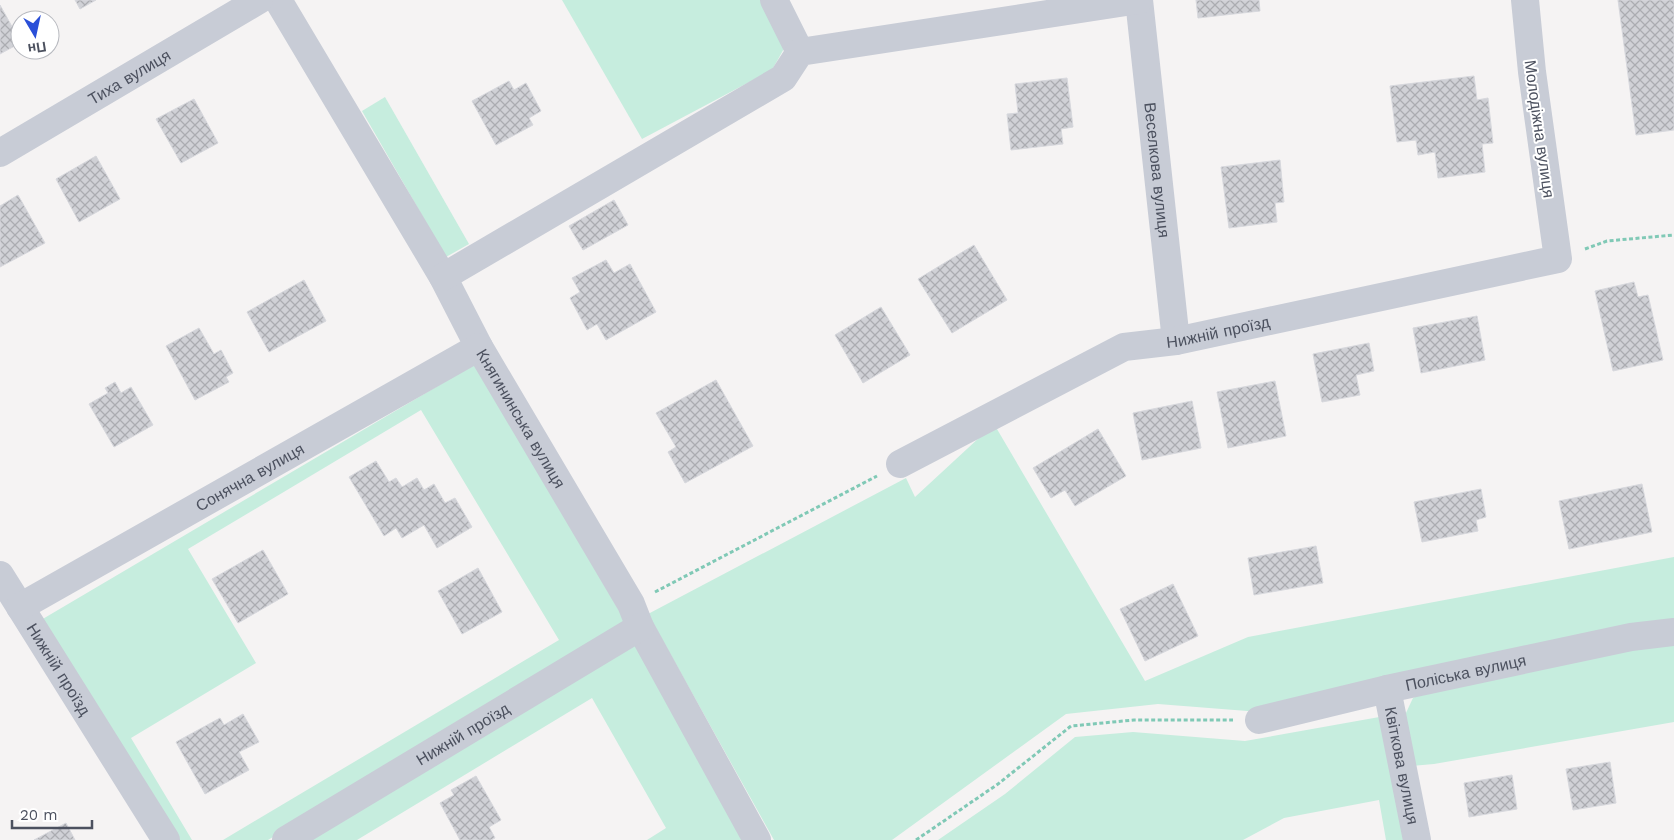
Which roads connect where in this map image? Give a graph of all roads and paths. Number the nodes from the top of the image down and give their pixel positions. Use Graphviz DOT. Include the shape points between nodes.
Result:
graph roads {
  1 [pos="259,0"];
  2 [pos="278,0"];
  3 [pos="774,0"];
  4 [pos="1139,0"];
  5 [pos="1525,0"];
  6 [pos="800,52"];
  7 [pos="0,153"];
  8 [pos="1674,235"];
  9 [pos="1558,259"];
  10 [pos="442,277"];
  11 [pos="1176,341"];
  12 [pos="479,347"];
  13 [pos="900,464"];
  14 [pos="0,575"];
  15 [pos="20,606"];
  16 [pos="636,615"];
  17 [pos="1674,632"];
  18 [pos="1387,689"];
  19 [pos="1258,720"];
  20 [pos="166,840"];
  21 [pos="286,840"];
  22 [pos="757,840"];
  23 [pos="916,840"];
  24 [pos="1417,840"];
  1 -- 7 [label="street, Тиха вулиця"];
  2 -- 10 [label="street, Княгининська вулиця"];
  3 -- 6 [label="street"];
  4 -- 6 [label="street"];
  4 -- 11 [label="street, Веселкова вулиця"];
  5 -- 9 [label="street, Молодіжна вулиця"];
  6 -- 10 [label="street" via="783,78"];
  8 -- 9 [label="path" via="1607,241"];
  9 -- 11 [label="street, Нижній проїзд"];
  10 -- 12 [label="street, Княгининська вулиця"];
  11 -- 13 [label="street, Нижній проїзд" via="1124,346"];
  12 -- 15 [label="street, Сонячна вулиця"];
  12 -- 16 [label="street, Княгининська вулиця"];
  13 -- 16 [label="path"];
  14 -- 15 [label="street, Нижній проїзд"];
  15 -- 20 [label="street, Нижній проїзд"];
  16 -- 21 [label="street, Нижній проїзд"];
  16 -- 22 [label="street, Княгининська вулиця"];
  17 -- 18 [label="street, Поліська вулиця" via="1631,637"];
  18 -- 19 [label="street, Поліська вулиця"];
  18 -- 24 [label="street, Квіткова вулиця"];
  19 -- 23 [label="path" via="1134,720 1071,726 998,784"];
}
